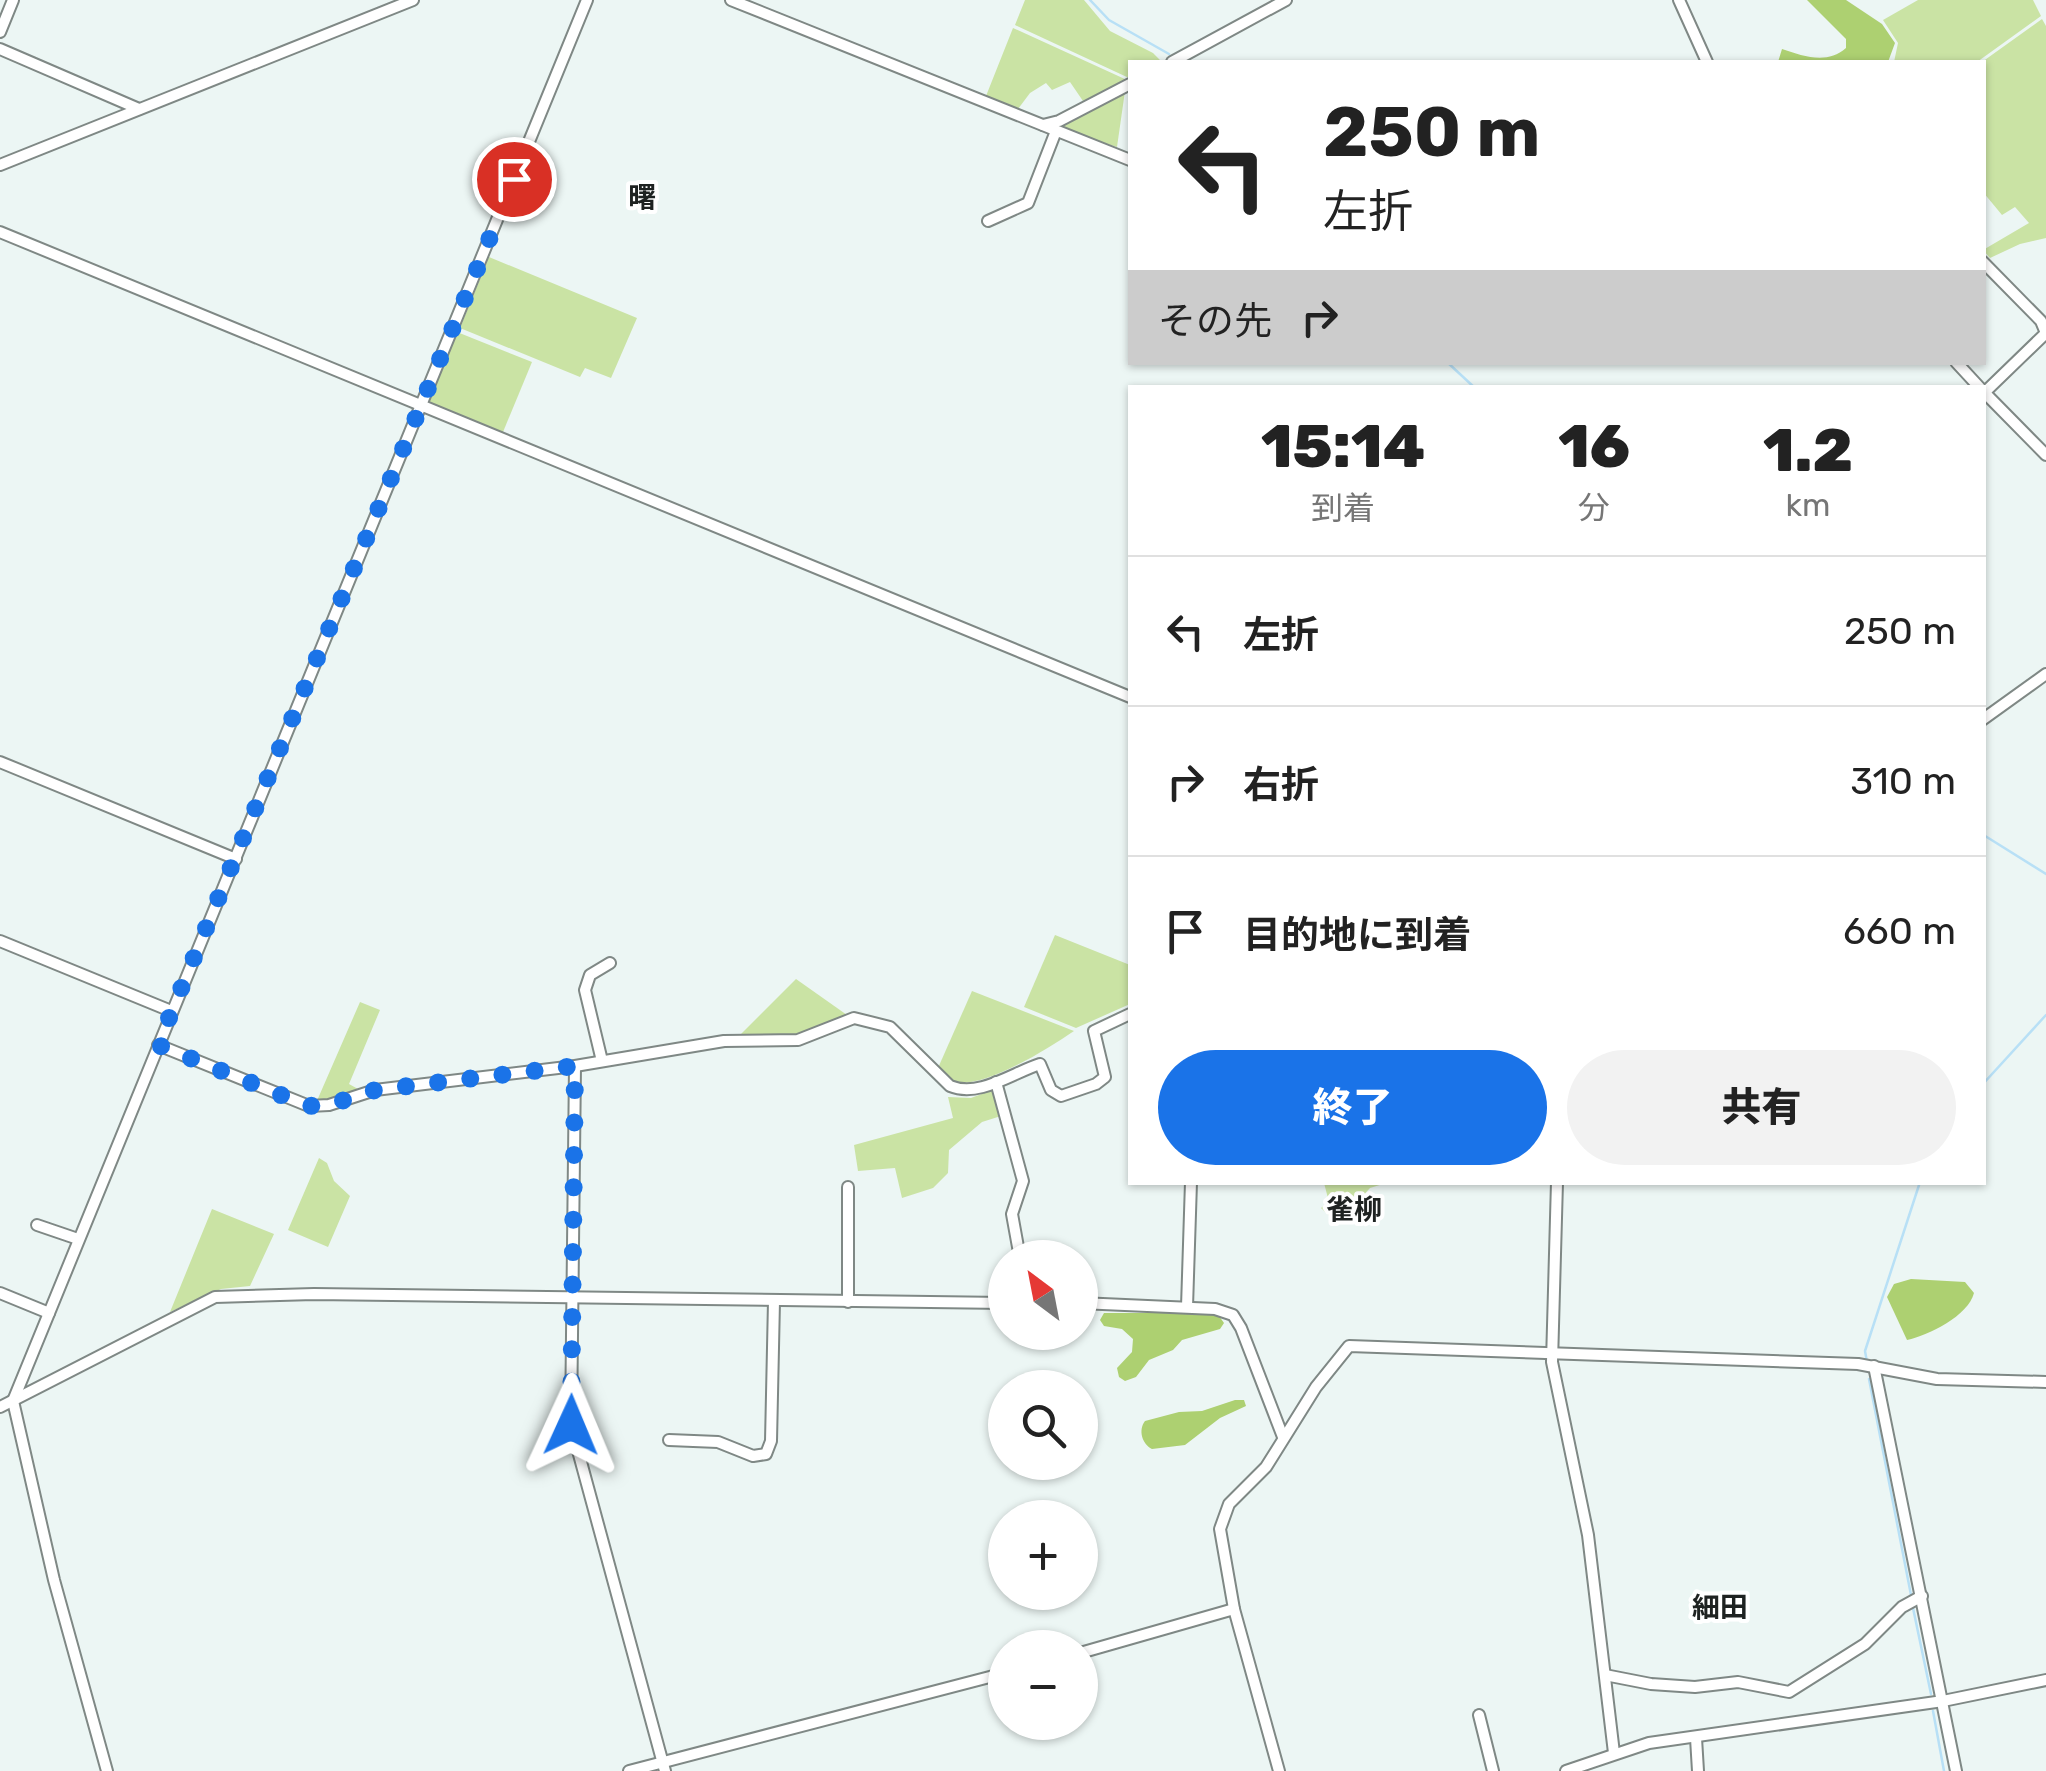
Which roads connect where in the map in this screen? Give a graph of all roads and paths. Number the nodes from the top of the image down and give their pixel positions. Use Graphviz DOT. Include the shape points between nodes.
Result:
graph roads {
  1 [pos="13,0"];
  2 [pos="413,0"];
  3 [pos="587,0"];
  4 [pos="731,0"];
  5 [pos="1286,0"];
  6 [pos="1679,0"];
  7 [pos="0,32"];
  8 [pos="0,49"];
  9 [pos="1176,60"];
  10 [pos="1706,60"];
  11 [pos="1128,85"];
  12 [pos="138,109"];
  13 [pos="1042,126"];
  14 [pos="1056,131"];
  15 [pos="1128,159"];
  16 [pos="0,165"];
  17 [pos="988,221"];
  18 [pos="0,232"];
  19 [pos="1986,265"];
  20 [pos="1959,365"];
  21 [pos="1977,385"];
  22 [pos="1986,386"];
  23 [pos="1986,394"];
  24 [pos="420,406"];
  25 [pos="2046,455"];
  26 [pos="2046,674"];
  27 [pos="1128,696"];
  28 [pos="1986,717"];
  29 [pos="0,762"];
  30 [pos="236,859"];
  31 [pos="0,941"];
  32 [pos="610,963"];
  33 [pos="172,1011"];
  34 [pos="1128,1015"];
  35 [pos="158,1045"];
  36 [pos="602,1061"];
  37 [pos="575,1066"];
  38 [pos="996,1082"];
  39 [pos="1192,1185"];
  40 [pos="1556,1185"];
  41 [pos="848,1187"];
  42 [pos="38,1225"];
  43 [pos="78,1240"];
  44 [pos="1017,1240"];
  45 [pos="0,1293"];
  46 [pos="573,1299"];
  47 [pos="774,1301"];
  48 [pos="848,1302"];
  49 [pos="988,1303"];
  50 [pos="1098,1304"];
  51 [pos="1187,1307"];
  52 [pos="49,1313"];
  53 [pos="1552,1352"];
  54 [pos="1874,1366"];
  55 [pos="2046,1382"];
  56 [pos="14,1400"];
  57 [pos="0,1407"];
  58 [pos="1283,1437"];
  59 [pos="669,1440"];
  60 [pos="1922,1596"];
  61 [pos="1234,1608"];
  62 [pos="1098,1648"];
  63 [pos="1606,1675"];
  64 [pos="988,1678"];
  65 [pos="2046,1680"];
  66 [pos="1943,1701"];
  67 [pos="1478,1715"];
  68 [pos="1696,1738"];
  69 [pos="1614,1753"];
  70 [pos="663,1767"];
  71 [pos="106,1771"];
  72 [pos="629,1771"];
  73 [pos="1279,1771"];
  74 [pos="1493,1771"];
  75 [pos="1566,1771"];
  76 [pos="1698,1771"];
  77 [pos="1956,1771"];
  1 -- 7 [label="street"];
  2 -- 12 [label="street"];
  3 -- 24 [label="street"];
  4 -- 13 [label="street"];
  5 -- 9 [label="street"];
  6 -- 10 [label="street"];
  8 -- 12 [label="street"];
  11 -- 13 [label="street"];
  12 -- 16 [label="street"];
  13 -- 14 [label="street"];
  14 -- 15 [label="street"];
  14 -- 17 [label="street" via="1028,203"];
  18 -- 24 [label="street"];
  19 -- 22 [label="street" via="2046,333"];
  20 -- 21 [label="street"];
  23 -- 25 [label="street"];
  24 -- 27 [label="street"];
  24 -- 30 [label="street"];
  26 -- 28 [label="street"];
  29 -- 30 [label="street"];
  30 -- 33 [label="street"];
  31 -- 33 [label="street"];
  32 -- 36 [label="street" via="590,975 585,990"];
  33 -- 35 [label="street"];
  34 -- 38 [label="street" via="1094,1031 1106,1072 1096,1084 1054,1094 1040,1064"];
  35 -- 37 [label="street" via="308,1106 375,1090"];
  35 -- 43 [label="street"];
  36 -- 37 [label="street"];
  36 -- 38 [label="street" via="724,1041 798,1040 854,1018 890,1028 950,1086 974,1090"];
  37 -- 46 [label="street"];
  38 -- 44 [label="street" via="1023,1181 1012,1214"];
  39 -- 51 [label="street"];
  40 -- 53 [label="street"];
  41 -- 48 [label="street"];
  42 -- 43 [label="street"];
  43 -- 52 [label="street"];
  45 -- 52 [label="street"];
  46 -- 47 [label="street"];
  46 -- 56 [label="street" via="215,1297"];
  46 -- 70 [label="street" via="571,1425"];
  47 -- 48 [label="street"];
  47 -- 59 [label="street" via="766,1454 753,1456 718,1442"];
  48 -- 49 [label="street"];
  50 -- 51 [label="street"];
  51 -- 58 [label="street" via="1225,1311 1238,1320"];
  52 -- 56 [label="street"];
  53 -- 54 [label="street"];
  53 -- 58 [label="street" via="1349,1346"];
  53 -- 63 [label="street" via="1588,1535"];
  54 -- 55 [label="street" via="1937,1379"];
  54 -- 60 [label="street"];
  56 -- 57 [label="street"];
  56 -- 71 [label="street"];
  58 -- 61 [label="street" via="1266,1467 1230,1504 1220,1529"];
  60 -- 63 [label="street" via="1866,1644 1788,1692 1738,1682 1652,1684"];
  60 -- 66 [label="street"];
  61 -- 62 [label="street"];
  61 -- 73 [label="street"];
  63 -- 69 [label="street"];
  64 -- 70 [label="street"];
  65 -- 66 [label="street"];
  66 -- 68 [label="street"];
  66 -- 77 [label="street"];
  67 -- 74 [label="street"];
  68 -- 69 [label="street"];
  68 -- 76 [label="street"];
  69 -- 75 [label="street"];
  70 -- 72 [label="street"];
}
